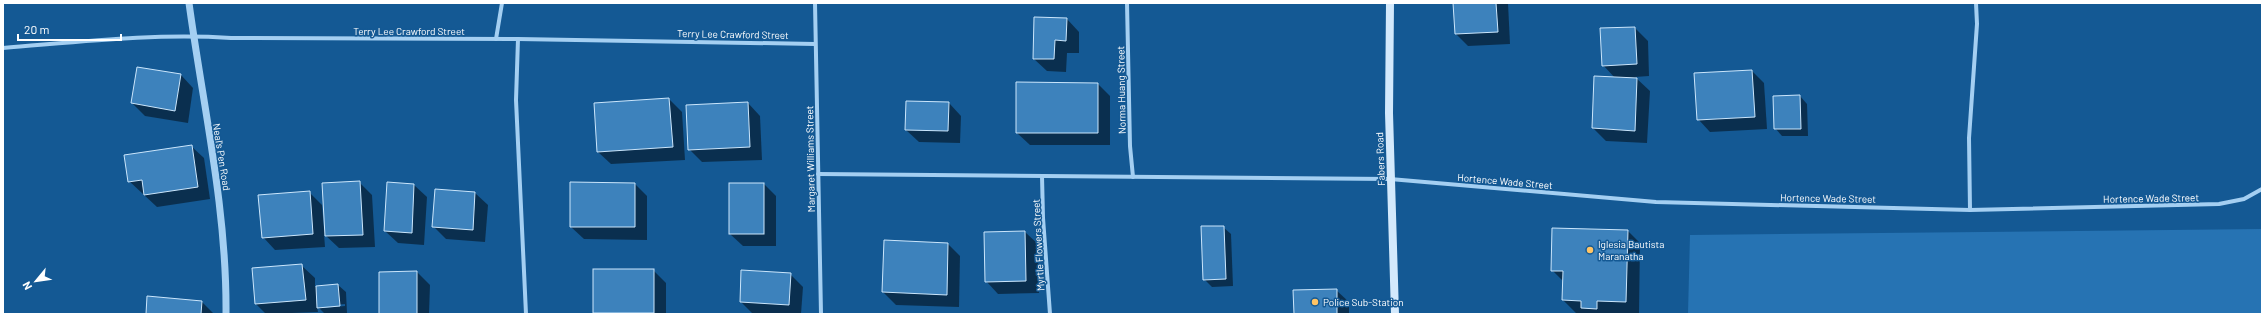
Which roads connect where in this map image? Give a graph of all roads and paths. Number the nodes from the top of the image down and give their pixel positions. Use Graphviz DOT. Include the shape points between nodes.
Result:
graph roads {
  1 [pos="188,3"];
  2 [pos="502,3"];
  3 [pos="815,3"];
  4 [pos="1127,3"];
  5 [pos="1390,3"];
  6 [pos="1976,3"];
  7 [pos="193,35"];
  8 [pos="496,39"];
  9 [pos="518,39"];
  10 [pos="815,44"];
  11 [pos="3,48"];
  12 [pos="818,174"];
  13 [pos="1042,176"];
  14 [pos="1133,177"];
  15 [pos="1390,179"];
  16 [pos="2262,189"];
  17 [pos="1970,210"];
  18 [pos="226,314"];
  19 [pos="526,314"];
  20 [pos="821,314"];
  21 [pos="1050,314"];
  22 [pos="1395,314"];
  1 -- 7 [label="street, Neal's Pen Road"];
  2 -- 8 [label="street"];
  3 -- 10 [label="street, Margaret Williams Street"];
  4 -- 14 [label="street, Norma Huang Street"];
  5 -- 15 [label="main road, Fabers Road"];
  6 -- 17 [label="street" via="1977,24 1969,138"];
  7 -- 8 [label="street, Terry Lee Crawford Street" via="238,38"];
  7 -- 11 [label="street, Terry Lee Crawford Street"];
  7 -- 18 [label="street, Neal's Pen Road" via="222,224"];
  8 -- 9 [label="street, Terry Lee Crawford Street"];
  9 -- 10 [label="street, Terry Lee Crawford Street"];
  9 -- 19 [label="street" via="516,100"];
  10 -- 12 [label="street, Margaret Williams Street"];
  12 -- 13 [label="street, Hortence Wade Street"];
  12 -- 20 [label="street, Margaret Williams Street"];
  13 -- 14 [label="street, Hortence Wade Street"];
  13 -- 21 [label="street, Myrtle Flowers Street"];
  14 -- 15 [label="street, Hortence Wade Street"];
  15 -- 17 [label="street, Hortence Wade Street" via="1656,202"];
  15 -- 22 [label="main road, Fabers Road"];
  16 -- 17 [label="street, Hortence Wade Street" via="2244,199 2219,204"];
}
